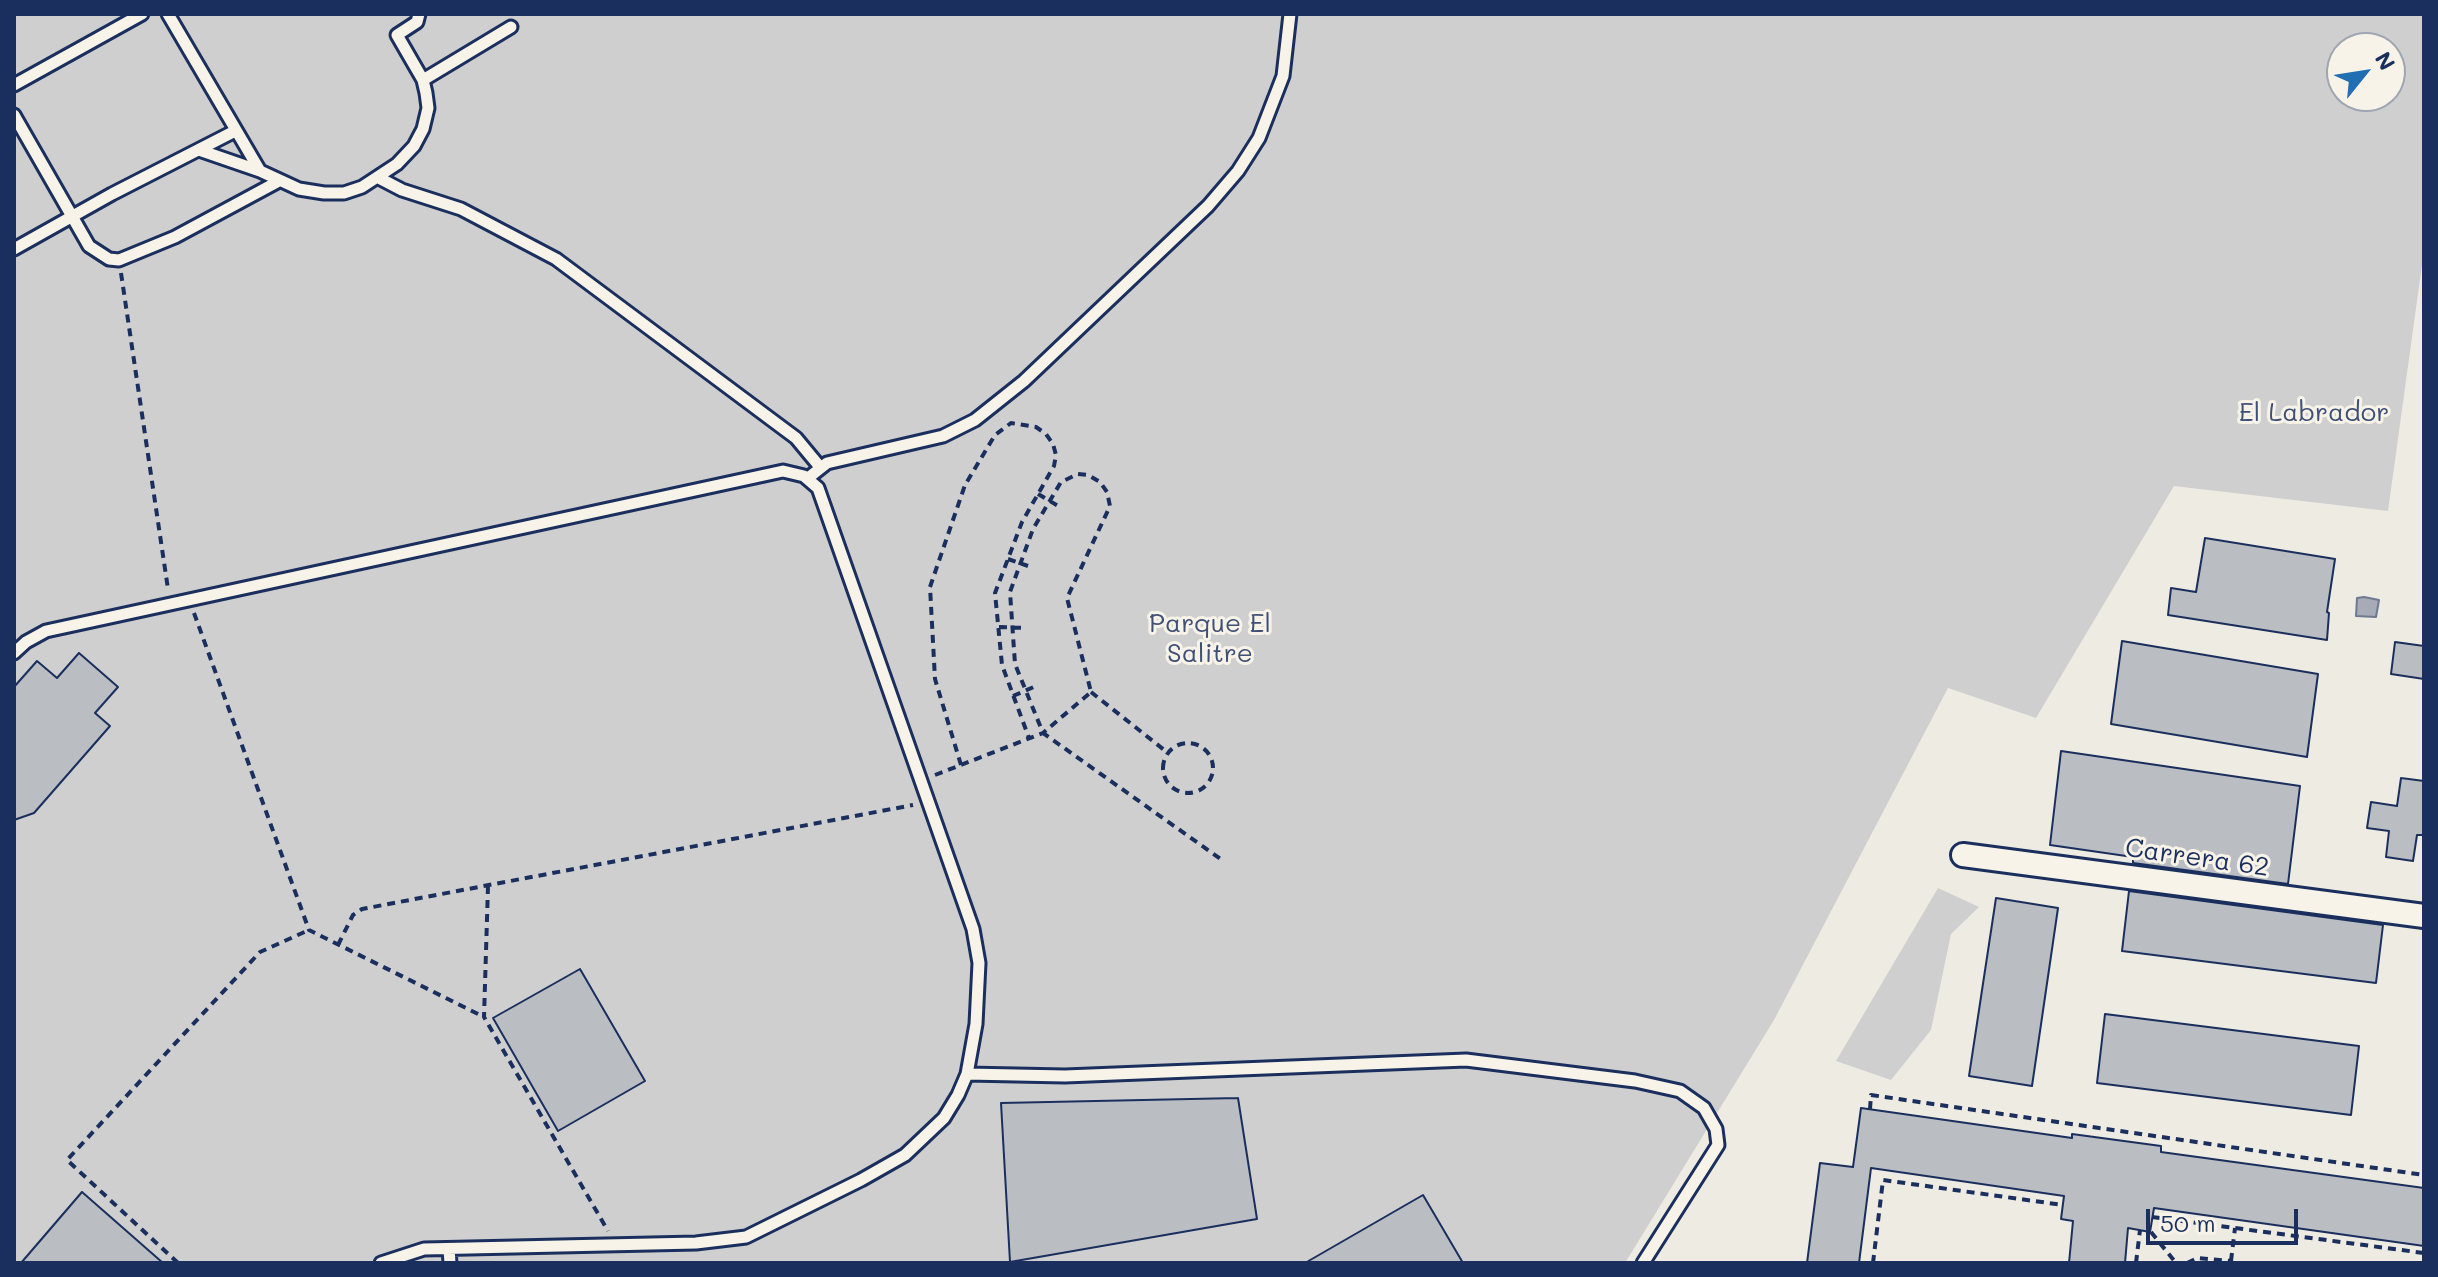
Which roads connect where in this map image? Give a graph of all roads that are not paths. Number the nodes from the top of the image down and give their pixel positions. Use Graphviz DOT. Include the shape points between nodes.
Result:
graph roads {
  1 [pos="142,14"];
  2 [pos="168,14"];
  3 [pos="419,14"];
  4 [pos="1290,14"];
  5 [pos="511,27"];
  6 [pos="423,80"];
  7 [pos="14,85"];
  8 [pos="14,115"];
  9 [pos="235,131"];
  10 [pos="199,150"];
  11 [pos="260,171"];
  12 [pos="379,178"];
  13 [pos="279,181"];
  14 [pos="71,216"];
  15 [pos="14,249"];
  16 [pos="820,467"];
  17 [pos="808,478"];
  18 [pos="14,653"];
  19 [pos="1963,855"];
  20 [pos="2424,916"];
  21 [pos="967,1074"];
  22 [pos="449,1249"];
  23 [pos="381,1263"];
  24 [pos="450,1263"];
  25 [pos="1643,1263"];
  1 -- 7 [label="lane"];
  2 -- 9 [label="lane"];
  3 -- 6 [label="lane" via="417,22 397,35"];
  4 -- 16 [label="lane" via="1283,76 1259,138 1197,217 1024,381 975,420 943,436"];
  5 -- 6 [label="lane"];
  6 -- 12 [label="lane" via="428,108 423,129 414,146"];
  8 -- 14 [label="lane"];
  9 -- 10 [label="lane"];
  9 -- 11 [label="lane"];
  10 -- 11 [label="lane"];
  10 -- 14 [label="lane"];
  11 -- 13 [label="lane"];
  12 -- 13 [label="lane" via="344,193 299,189"];
  12 -- 16 [label="lane" via="461,209 556,259 796,438"];
  13 -- 14 [label="lane" via="175,237 119,260 89,246"];
  14 -- 15 [label="lane"];
  16 -- 17 [label="lane"];
  17 -- 18 [label="lane" via="783,471 170,603 46,631"];
  17 -- 21 [label="lane" via="824,498 973,929 979,963"];
  19 -- 20 [label="street, Carrera 62"];
  21 -- 22 [label="lane" via="944,1118 905,1155 746,1237"];
  21 -- 25 [label="lane" via="1065,1076 1466,1060 1680,1091 1704,1108 1718,1145"];
  22 -- 23 [label="lane" via="424,1249"];
  22 -- 24 [label="lane"];
}
